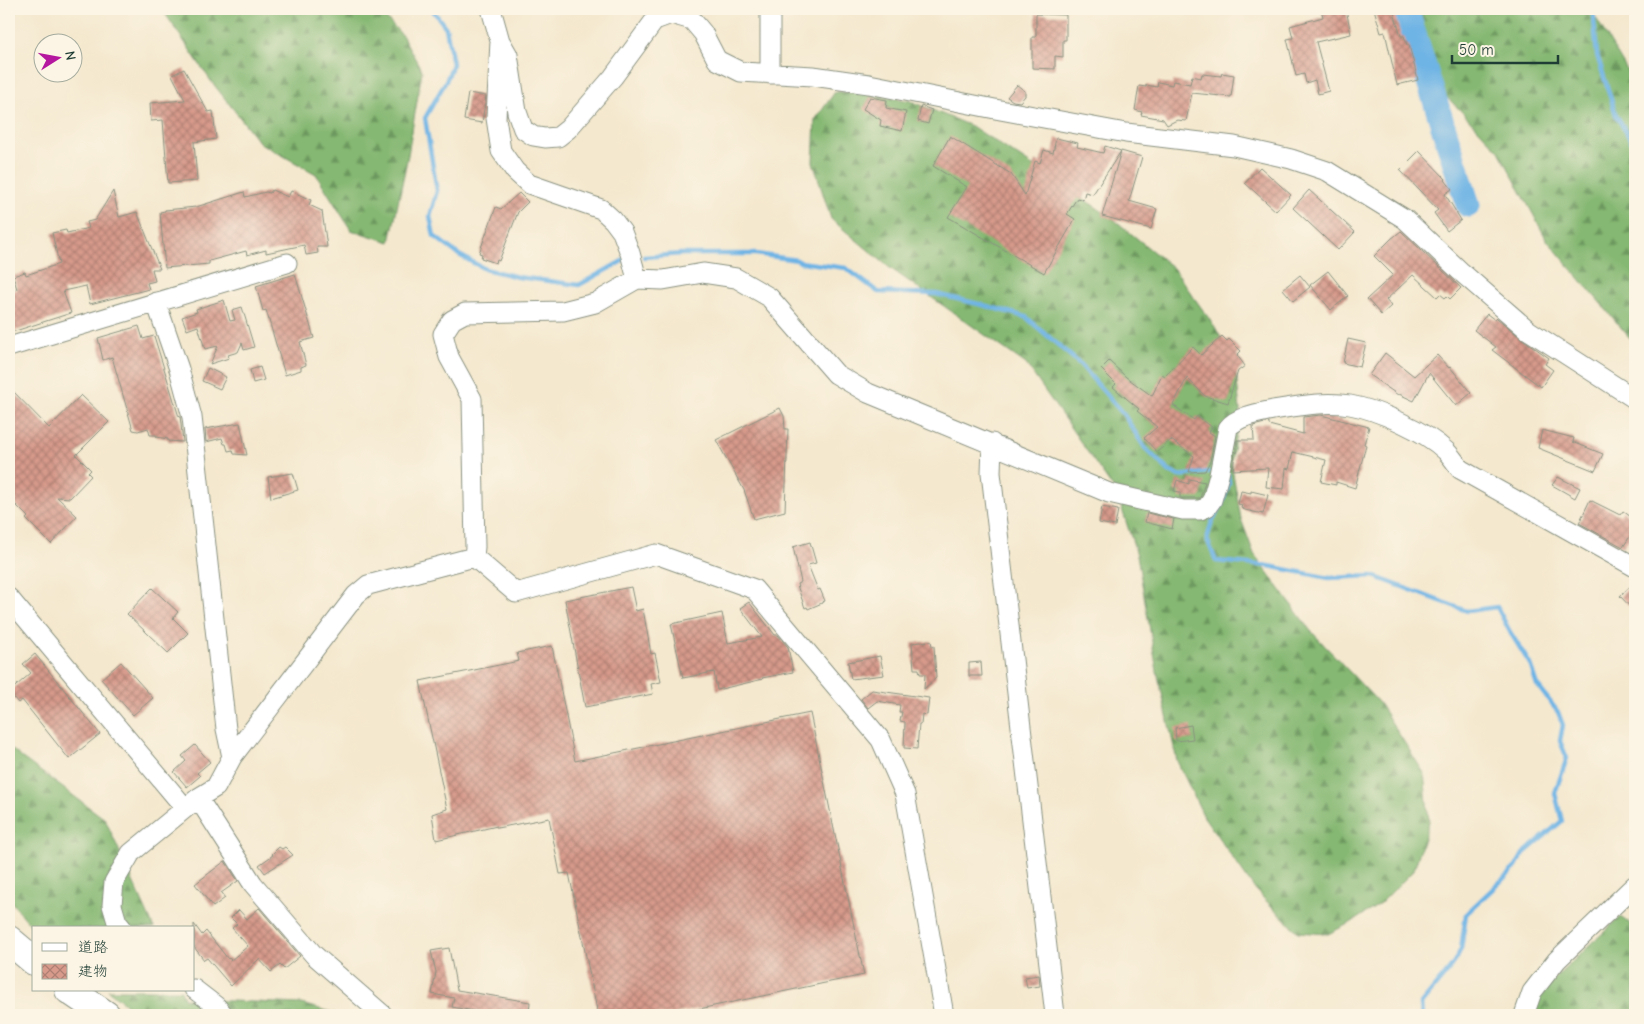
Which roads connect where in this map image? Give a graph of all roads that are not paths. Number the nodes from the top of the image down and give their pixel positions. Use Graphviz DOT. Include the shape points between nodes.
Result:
graph roads {
  1 [pos="491,9"];
  2 [pos="770,9"];
  3 [pos="500,41"];
  4 [pos="770,74"];
  5 [pos="287,262"];
  6 [pos="637,279"];
  7 [pos="156,302"];
  8 [pos="9,347"];
  9 [pos="1635,399"];
  10 [pos="992,443"];
  11 [pos="474,557"];
  12 [pos="1635,567"];
  13 [pos="9,598"];
  14 [pos="232,757"];
  15 [pos="192,803"];
  16 [pos="1635,885"];
  17 [pos="120,926"];
  18 [pos="9,940"];
  19 [pos="32,959"];
  20 [pos="195,990"];
  21 [pos="72,992"];
  22 [pos="106,1015"];
  23 [pos="224,1015"];
  24 [pos="383,1015"];
  25 [pos="944,1015"];
  26 [pos="1055,1015"];
  27 [pos="1524,1015"];
  1 -- 3 [label="street"];
  2 -- 4 [label="street"];
  3 -- 4 [label="street" via="508,55 517,112 523,129 533,136 545,138 558,137 568,129 655,20 671,14 692,20 717,60 741,72"];
  3 -- 6 [label="street" via="496,118 501,151 529,184 601,209 613,220 622,232"];
  4 -- 9 [label="street" via="869,84 1126,133 1234,146 1326,171 1405,219 1528,330"];
  5 -- 7 [label="street"];
  6 -- 10 [label="street" via="663,280 703,274 736,278 769,297 836,374 868,393"];
  6 -- 11 [label="street" via="595,303 563,311 465,313 452,320 443,334 450,356 472,399"];
  7 -- 8 [label="street"];
  7 -- 14 [label="street" via="192,417 226,729"];
  10 -- 12 [label="street" via="1108,493 1183,510 1200,510 1212,500 1228,428 1232,423 1255,414 1306,404 1349,405 1380,413 1432,440 1460,469"];
  10 -- 26 [label="street" via="991,473"];
  11 -- 14 [label="street" via="368,585 356,595"];
  11 -- 25 [label="street" via="516,593 656,554 754,589 881,740 905,794"];
  13 -- 15 [label="street"];
  14 -- 15 [label="street" via="216,787"];
  15 -- 17 [label="street" via="131,853 114,882 112,905"];
  15 -- 24 [label="street" via="252,884 314,955"];
  16 -- 27 [label="street" via="1557,960 1532,992"];
  18 -- 19 [label="highway"];
  20 -- 23 [label="street"];
  21 -- 22 [label="highway"];
}
